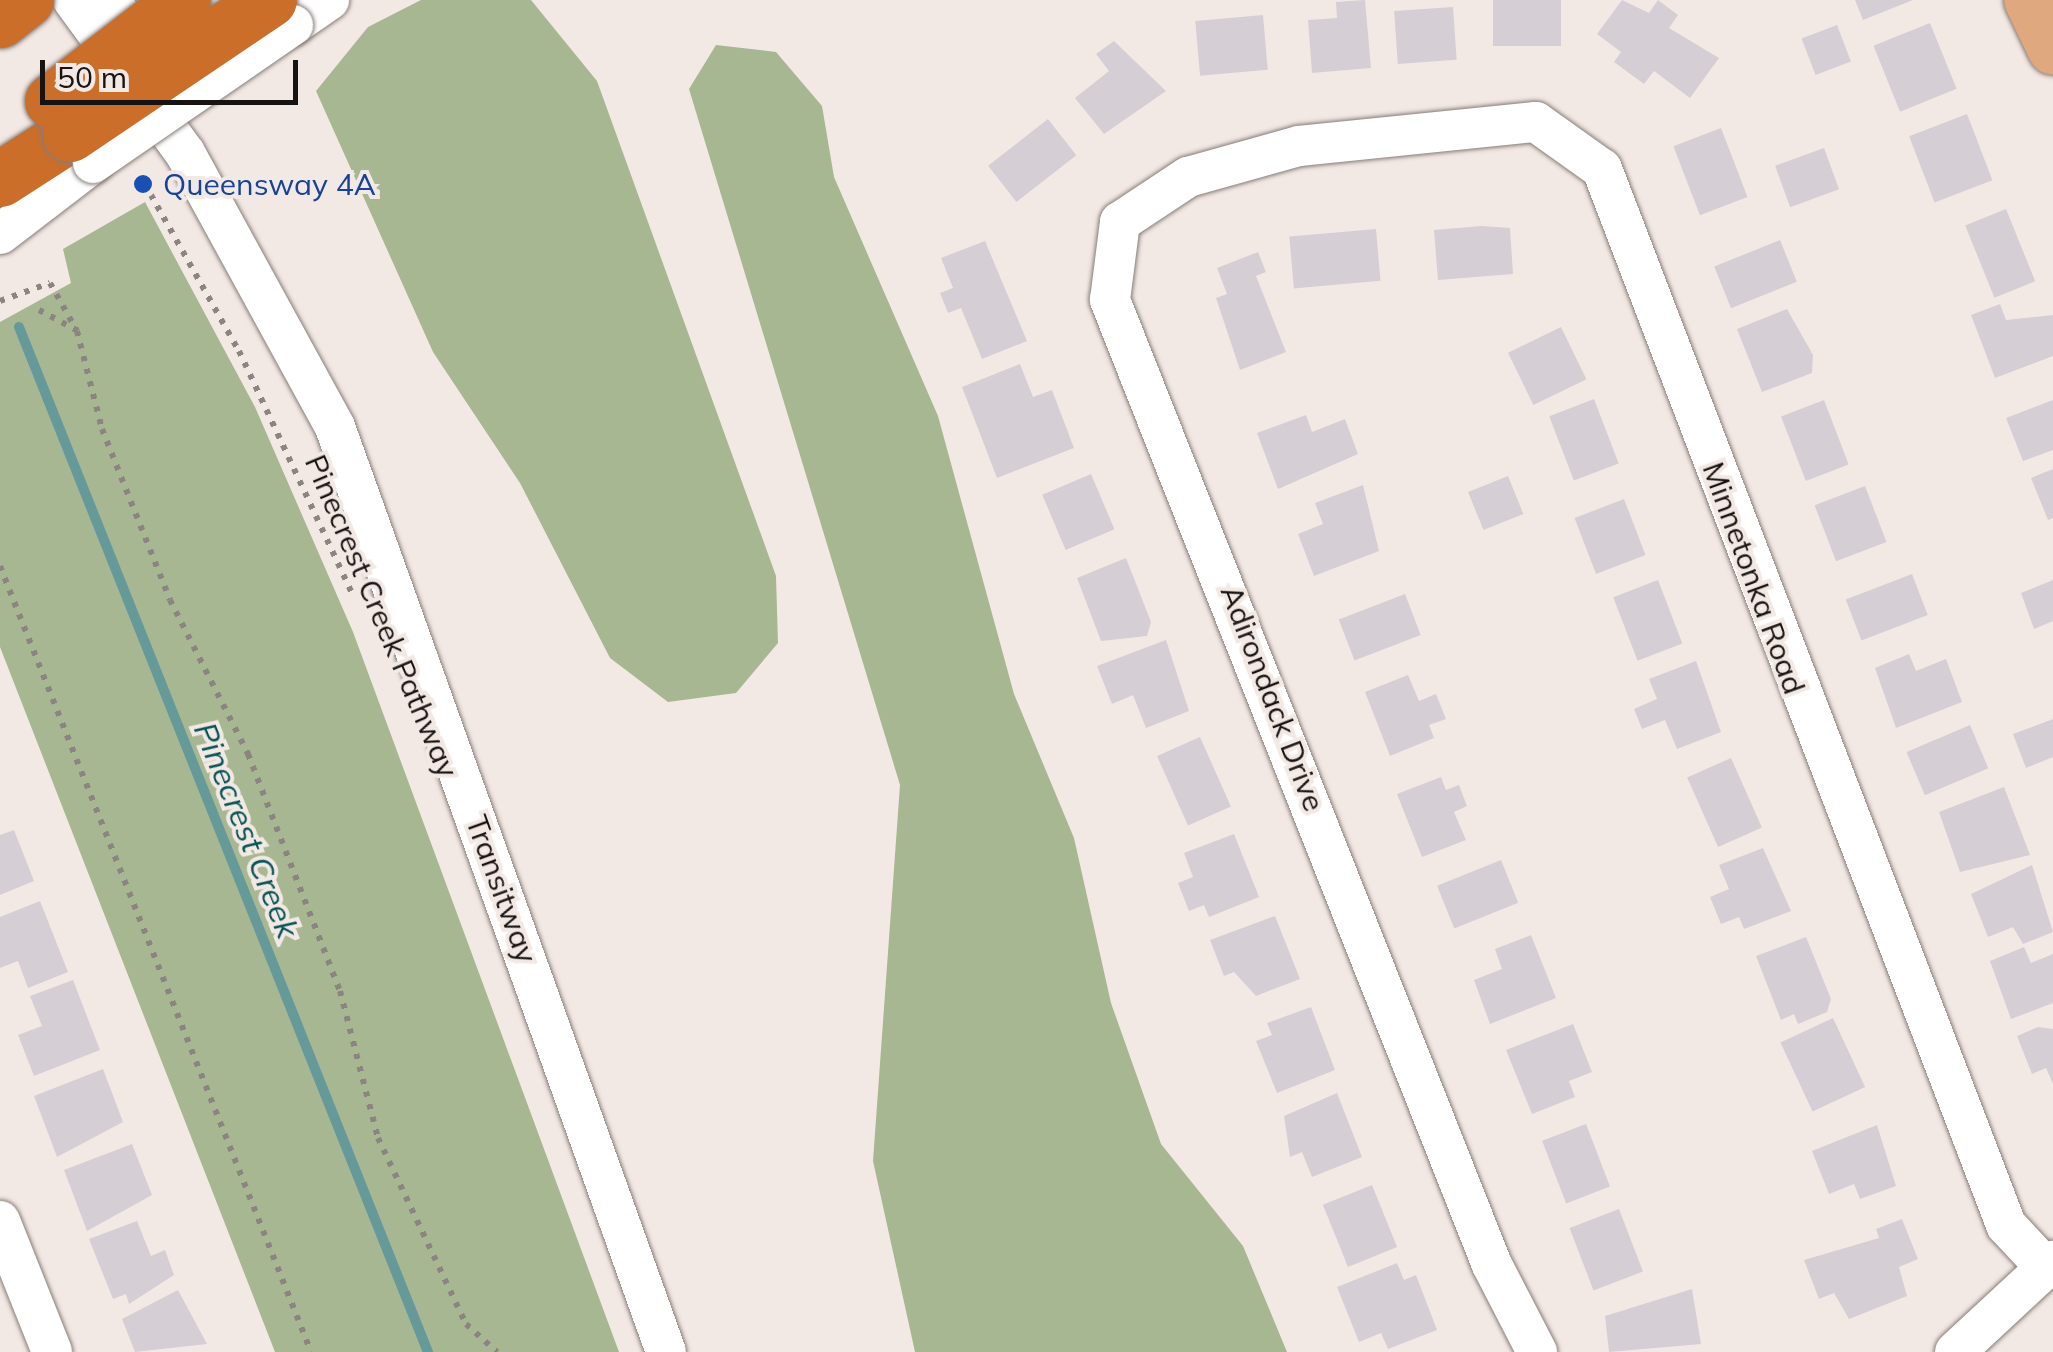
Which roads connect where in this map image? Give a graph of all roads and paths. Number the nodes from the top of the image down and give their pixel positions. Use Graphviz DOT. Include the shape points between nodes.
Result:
graph roads {
  1 [pos="26,0"];
  2 [pos="73,0"];
  3 [pos="110,0"];
  4 [pos="184,0"];
  5 [pos="329,0"];
  6 [pos="2029,0"];
  7 [pos="280,12"];
  8 [pos="0,20"];
  9 [pos="2053,50"];
  10 [pos="86,139"];
  11 [pos="0,144"];
  12 [pos="1299,146"];
  13 [pos="0,178"];
  14 [pos="0,234"];
  15 [pos="0,301"];
  16 [pos="39,310"];
  17 [pos="77,330"];
  18 [pos="335,427"];
  19 [pos="0,566"];
  20 [pos="357,605"];
  21 [pos="0,1220"];
  22 [pos="2050,1265"];
  23 [pos="52,1352"];
  24 [pos="310,1352"];
  25 [pos="497,1352"];
  26 [pos="666,1352"];
  27 [pos="1537,1352"];
  28 [pos="1955,1352"];
  1 -- 8 [label="highway, bridge"];
  2 -- 18 [label="street, Transitway" via="185,153"];
  3 -- 18 [label="street, Transitway" via="206,136 248,215 294,308"];
  4 -- 10 [label="highway, bridge"];
  5 -- 7 [label="street"];
  6 -- 9 [label="main road"];
  7 -- 10 [label="highway, bridge"];
  10 -- 11 [label="highway"];
  10 -- 13 [label="highway"];
  10 -- 14 [label="street"];
  10 -- 20 [label="path, Pinecrest Creek Pathway" via="248,368"];
  12 -- 22 [label="street, Minnetonka Road" via="1536,122 1602,169 2006,1224"];
  12 -- 27 [label="street, Adirondack Drive" via="1188,177 1120,222 1110,300 1492,1265"];
  15 -- 17 [label="path" via="50,283"];
  16 -- 17 [label="path"];
  17 -- 25 [label="path" via="102,430 170,600 248,754 340,991 378,1138 466,1324"];
  18 -- 26 [label="street, Transitway"];
  19 -- 24 [label="path"];
  21 -- 23 [label="street"];
  22 -- 28 [label="street"];
}
